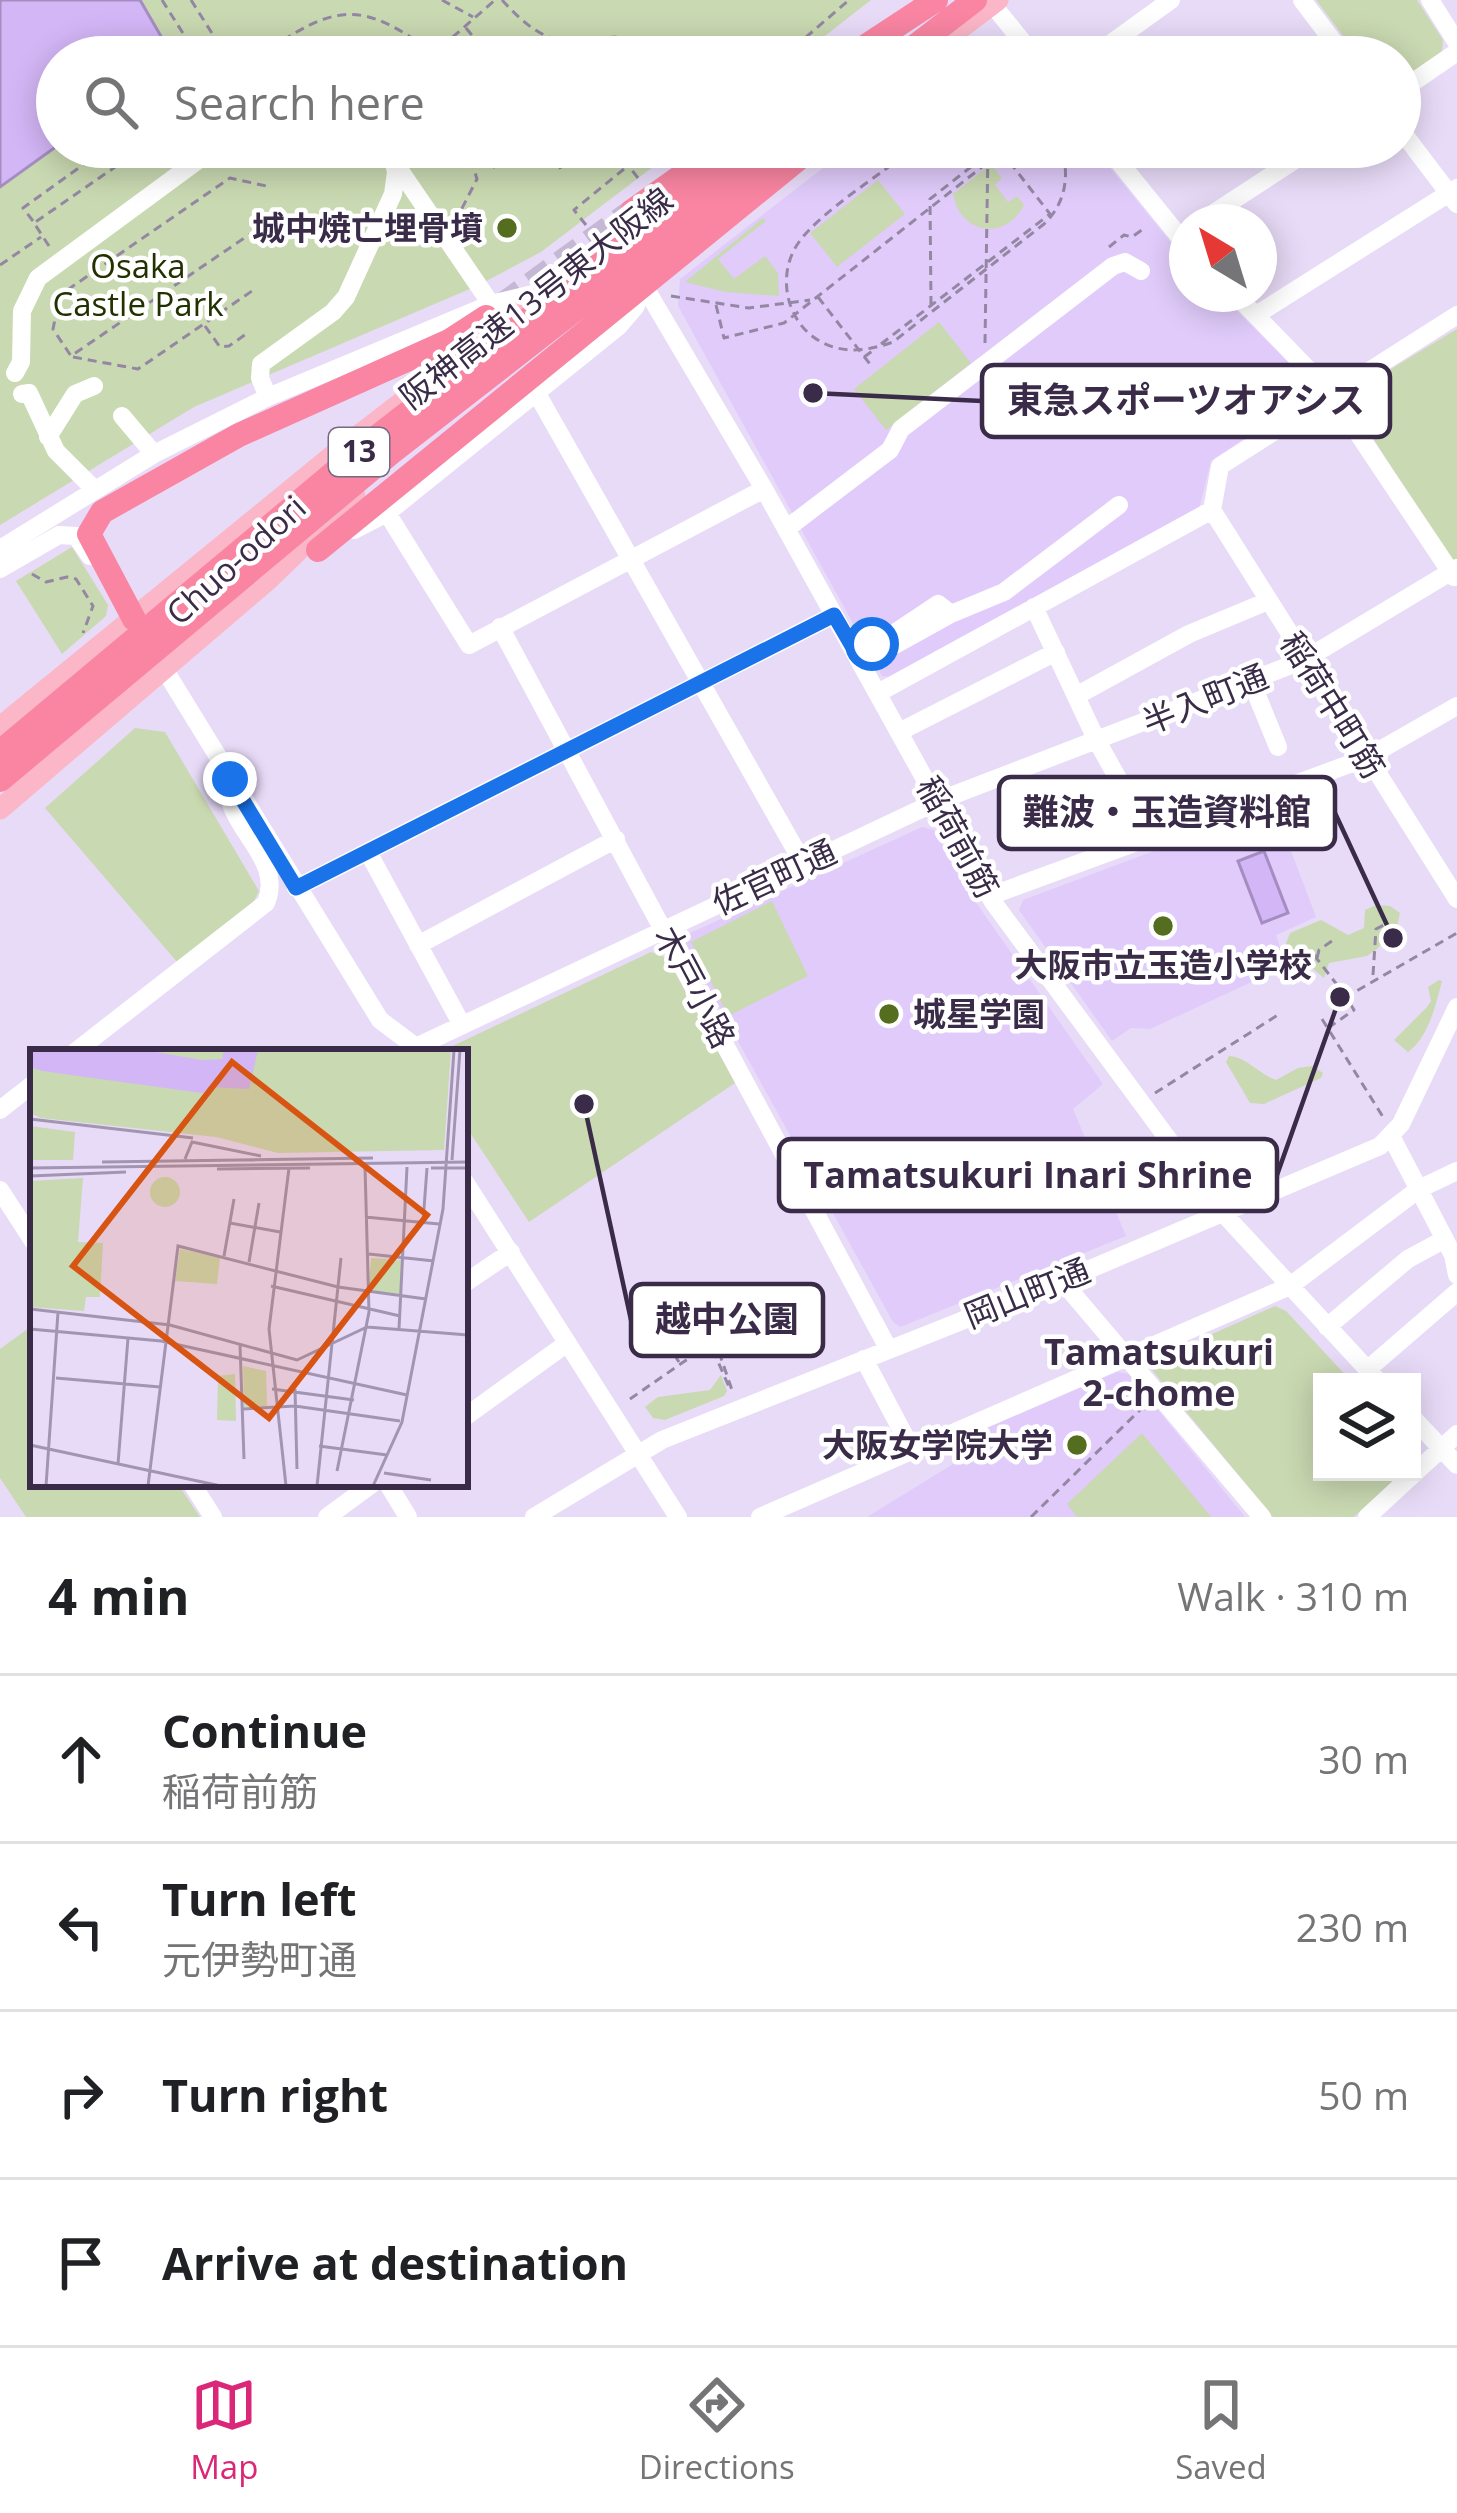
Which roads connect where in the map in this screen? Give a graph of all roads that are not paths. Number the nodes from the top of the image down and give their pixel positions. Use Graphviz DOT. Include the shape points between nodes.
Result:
graph roads {
  1 [pos="914,0"];
  2 [pos="1171,0"];
  3 [pos="1302,0"];
  4 [pos="1430,0"];
  5 [pos="967,2"];
  6 [pos="870,36"];
  7 [pos="891,36"];
  8 [pos="905,36"];
  9 [pos="926,36"];
  10 [pos="937,36"];
  11 [pos="1009,36"];
  12 [pos="1121,36"];
  13 [pos="1330,36"];
  14 [pos="1457,47"];
  15 [pos="1421,75"];
  16 [pos="1421,155"];
  17 [pos="187,168"];
  18 [pos="394,168"];
  19 [pos="398,168"];
  20 [pos="694,168"];
  21 [pos="699,168"];
  22 [pos="722,168"];
  23 [pos="757,168"];
  24 [pos="781,168"];
  25 [pos="784,168"];
  26 [pos="1125,168"];
  27 [pos="1283,168"];
  28 [pos="1454,195"];
  29 [pos="1228,204"];
  30 [pos="632,211"];
  31 [pos="1169,220"];
  32 [pos="616,237"];
  33 [pos="1141,271"];
  34 [pos="637,274"];
  35 [pos="541,292"];
  36 [pos="488,311"];
  37 [pos="1253,312"];
  38 [pos="1256,315"];
  39 [pos="1457,315"];
  40 [pos="15,374"];
  41 [pos="94,386"];
  42 [pos="536,392"];
  43 [pos="1331,393"];
  44 [pos="22,394"];
  45 [pos="268,397"];
  46 [pos="122,416"];
  47 [pos="48,437"];
  48 [pos="154,454"];
  49 [pos="764,489"];
  50 [pos="95,490"];
  51 [pos="1119,506"];
  52 [pos="1212,510"];
  53 [pos="387,513"];
  54 [pos="786,529"];
  55 [pos="0,549"];
  56 [pos="318,550"];
  57 [pos="632,558"];
  58 [pos="0,569"];
  59 [pos="1454,574"];
  60 [pos="268,580"];
  61 [pos="1268,601"];
  62 [pos="1034,607"];
  63 [pos="834,615"];
  64 [pos="134,620"];
  65 [pos="500,627"];
  66 [pos="1055,652"];
  67 [pos="859,658"];
  68 [pos="1304,660"];
  69 [pos="163,668"];
  70 [pos="1252,681"];
  71 [pos="703,682"];
  72 [pos="878,693"];
  73 [pos="1076,696"];
  74 [pos="1457,706"];
  75 [pos="0,727"];
  76 [pos="899,732"];
  77 [pos="1097,742"];
  78 [pos="1278,747"];
  79 [pos="570,751"];
  80 [pos="0,752"];
  81 [pos="1366,758"];
  82 [pos="230,779"];
  83 [pos="0,780"];
  84 [pos="938,801"];
  85 [pos="0,809"];
  86 [pos="1150,836"];
  87 [pos="616,839"];
  88 [pos="368,852"];
  89 [pos="802,862"];
  90 [pos="296,888"];
  91 [pos="990,896"];
  92 [pos="1457,898"];
  93 [pos="663,929"];
  94 [pos="418,945"];
  95 [pos="1457,1007"];
  96 [pos="462,1025"];
  97 [pos="79,1049"];
  98 [pos="416,1049"];
  99 [pos="30,1086"];
  100 [pos="0,1109"];
  101 [pos="1393,1134"];
  102 [pos="1457,1171"];
  103 [pos="468,1187"];
  104 [pos="1419,1189"];
  105 [pos="0,1190"];
  106 [pos="1222,1212"];
  107 [pos="30,1235"];
  108 [pos="1452,1250"];
  109 [pos="511,1252"];
  110 [pos="1457,1275"];
  111 [pos="468,1281"];
  112 [pos="1062,1281"];
  113 [pos="1290,1286"];
  114 [pos="1457,1292"];
  115 [pos="1327,1327"];
  116 [pos="566,1344"];
  117 [pos="888,1348"];
  118 [pos="1127,1355"];
  119 [pos="864,1359"];
  120 [pos="1371,1373"];
  121 [pos="1377,1373"];
  122 [pos="468,1415"];
  123 [pos="1421,1426"];
  124 [pos="1457,1434"];
  125 [pos="911,1448"];
  126 [pos="1442,1448"];
  127 [pos="638,1456"];
  128 [pos="1457,1465"];
  129 [pos="193,1487"];
  130 [pos="368,1487"];
  131 [pos="390,1487"];
  132 [pos="213,1517"];
  133 [pos="327,1517"];
  134 [pos="408,1517"];
  135 [pos="533,1517"];
  136 [pos="678,1517"];
  137 [pos="760,1517"];
  138 [pos="1262,1517"];
  139 [pos="1367,1517"];
  1 -- 6 [label="main road"];
  2 -- 12 [label="street"];
  3 -- 13 [label="street"];
  4 -- 14 [label="street"];
  5 -- 7 [label="highway"];
  5 -- 8 [label="highway"];
  5 -- 9 [label="highway"];
  5 -- 10 [label="highway"];
  5 -- 11 [label="street"];
  14 -- 15 [label="street"];
  16 -- 28 [label="street"];
  17 -- 40 [label="street" via="38,278 22,311"];
  18 -- 45 [label="street" via="393,194 346,297 261,364"];
  19 -- 36 [label="street"];
  20 -- 30 [label="highway"];
  21 -- 32 [label="main road, Chuo-odori"];
  22 -- 80 [label="highway, 阪神高速13号東大阪線 / 13" via="373,440"];
  23 -- 83 [label="highway, 阪神高速13号東大阪線 / 13" via="362,477"];
  24 -- 34 [label="main road, Chuo-odori"];
  25 -- 56 [label="highway"];
  26 -- 31 [label="street"];
  27 -- 29 [label="street"];
  28 -- 38 [label="street"];
  32 -- 34 [label="street, 稲荷前筋"];
  32 -- 35 [label="main road, Chuo-odori"];
  33 -- 54 [label="street" via="1113,266"];
  34 -- 35 [label="street"];
  34 -- 42 [label="street" via="634,311"];
  34 -- 49 [label="street, 稲荷前筋"];
  34 -- 60 [label="main road, Chuo-odori" via="604,291 430,428"];
  35 -- 36 [label="street"];
  35 -- 64 [label="main road, Chuo-odori"];
  36 -- 45 [label="street"];
  36 -- 64 [label="highway" via="449,341 273,418 102,512 89,534"];
  37 -- 38 [label="street"];
  38 -- 43 [label="street"];
  39 -- 43 [label="street"];
  41 -- 47 [label="street" via="75,394"];
  42 -- 53 [label="street"];
  42 -- 57 [label="street"];
  43 -- 52 [label="street" via="1220,466"];
  43 -- 59 [label="street"];
  44 -- 47 [label="street" via="29,393"];
  45 -- 48 [label="street"];
  46 -- 48 [label="street"];
  47 -- 50 [label="street"];
  48 -- 50 [label="street"];
  49 -- 54 [label="street, 稲荷前筋"];
  49 -- 57 [label="street"];
  50 -- 55 [label="street"];
  51 -- 67 [label="street" via="1004,592 951,614 938,604"];
  52 -- 61 [label="street, 稲荷中町筋"];
  52 -- 62 [label="street"];
  53 -- 56 [label="street"];
  53 -- 65 [label="street" via="469,644"];
  54 -- 63 [label="street, 稲荷前筋"];
  56 -- 60 [label="street"];
  57 -- 65 [label="street"];
  57 -- 71 [label="street"];
  58 -- 64 [label="street" via="72,534"];
  59 -- 68 [label="street, 半入町通"];
  60 -- 69 [label="main road, Chuo-odori"];
  61 -- 68 [label="street, 稲荷中町筋"];
  61 -- 73 [label="street"];
  62 -- 66 [label="street"];
  62 -- 72 [label="street"];
  63 -- 67 [label="street, 稲荷前筋"];
  63 -- 71 [label="street"];
  64 -- 69 [label="street"];
  64 -- 75 [label="main road, Chuo-odori"];
  65 -- 79 [label="street, 木戸小路"];
  66 -- 73 [label="street"];
  66 -- 76 [label="street"];
  67 -- 72 [label="street, 稲荷前筋"];
  68 -- 70 [label="street, 半入町通"];
  68 -- 81 [label="street, 稲荷中町筋"];
  69 -- 82 [label="street"];
  69 -- 85 [label="main road, Chuo-odori"];
  70 -- 77 [label="street, 半入町通"];
  70 -- 78 [label="street"];
  71 -- 79 [label="street"];
  71 -- 89 [label="street"];
  72 -- 76 [label="street, 稲荷前筋"];
  73 -- 77 [label="street"];
  74 -- 81 [label="street"];
  76 -- 84 [label="street, 稲荷前筋"];
  77 -- 84 [label="street, 半入町通"];
  77 -- 86 [label="street"];
  79 -- 87 [label="street, 木戸小路"];
  79 -- 88 [label="street"];
  81 -- 86 [label="street"];
  81 -- 92 [label="street, 稲荷中町筋"];
  82 -- 90 [label="street"];
  82 -- 97 [label="street" via="228,800 272,881 266,903"];
  84 -- 89 [label="street, 佐官町通"];
  84 -- 91 [label="street, 稲荷前筋"];
  86 -- 91 [label="street"];
  87 -- 93 [label="street, 木戸小路"];
  87 -- 94 [label="street"];
  88 -- 90 [label="street"];
  88 -- 94 [label="street"];
  89 -- 93 [label="street, 佐官町通"];
  90 -- 98 [label="street" via="380,1020"];
  91 -- 106 [label="street, 稲荷前筋"];
  93 -- 96 [label="street, 佐官町通"];
  93 -- 117 [label="street, 木戸小路"];
  94 -- 96 [label="street"];
  95 -- 101 [label="street"];
  96 -- 98 [label="street, 佐官町通"];
  99 -- 100 [label="street"];
  101 -- 104 [label="street"];
  101 -- 106 [label="street, 岡山町通"];
  102 -- 104 [label="street"];
  103 -- 109 [label="street"];
  104 -- 108 [label="street"];
  104 -- 113 [label="street"];
  105 -- 107 [label="street"];
  106 -- 112 [label="street, 岡山町通"];
  106 -- 113 [label="street, 稲荷前筋"];
  108 -- 110 [label="street"];
  108 -- 115 [label="street" via="1408,1259"];
  109 -- 111 [label="street"];
  109 -- 116 [label="street"];
  112 -- 117 [label="street, 岡山町通"];
  112 -- 118 [label="street"];
  113 -- 115 [label="street, 稲荷前筋"];
  113 -- 118 [label="street"];
  114 -- 121 [label="street"];
  115 -- 120 [label="street, 稲荷前筋"];
  116 -- 122 [label="street"];
  116 -- 127 [label="street"];
  117 -- 119 [label="street, 岡山町通"];
  118 -- 125 [label="street"];
  118 -- 138 [label="street"];
  119 -- 125 [label="street"];
  119 -- 127 [label="street, 岡山町通"];
  123 -- 126 [label="street"];
  124 -- 126 [label="street"];
  125 -- 137 [label="street"];
  126 -- 128 [label="street"];
  126 -- 139 [label="street"];
  127 -- 135 [label="street, 岡山町通"];
  127 -- 136 [label="street"];
  129 -- 132 [label="street"];
  130 -- 133 [label="street"];
  131 -- 134 [label="street"];
}
